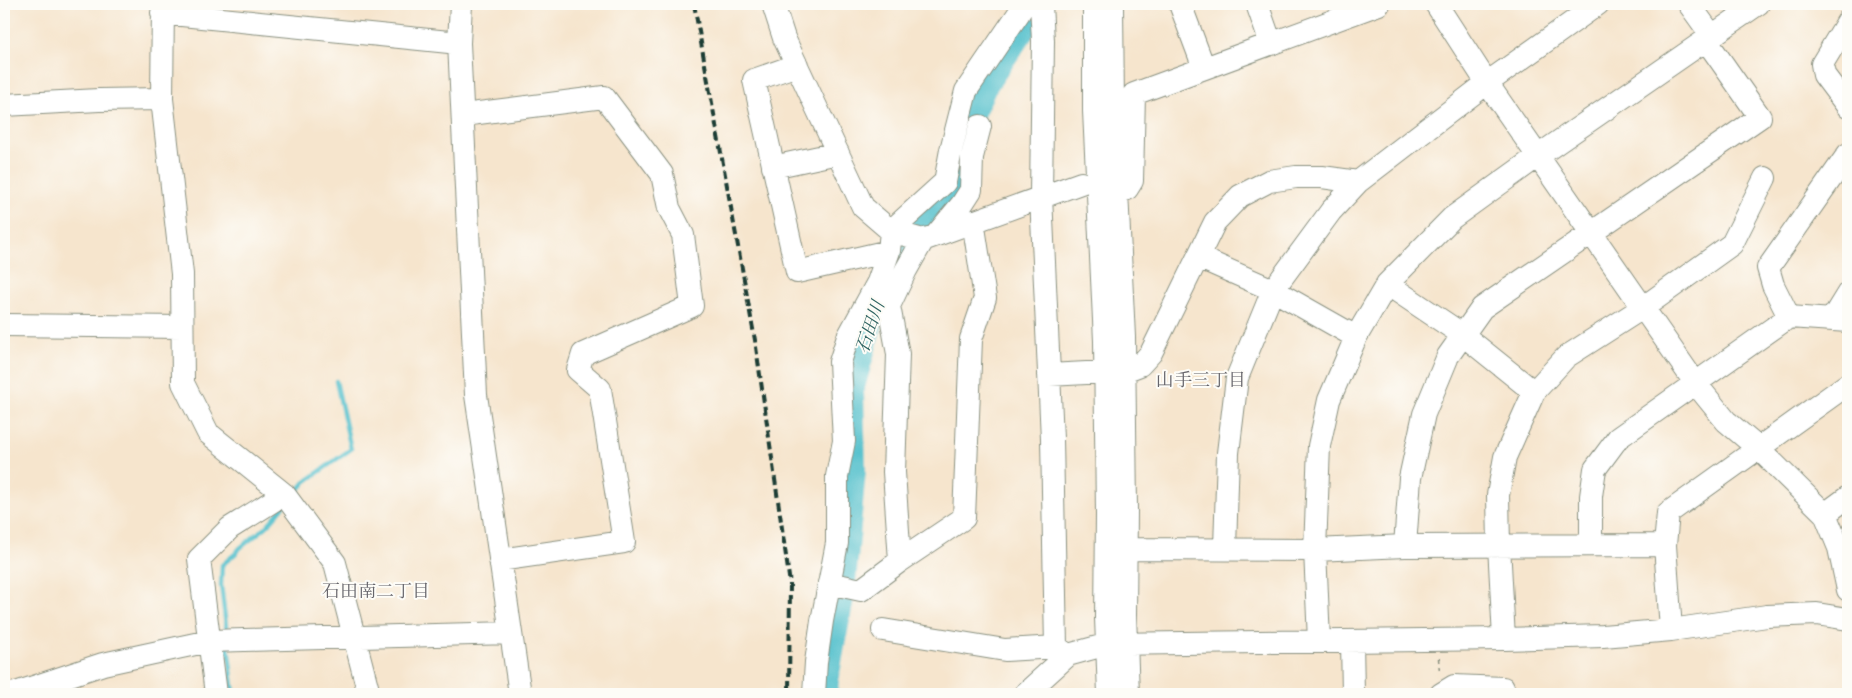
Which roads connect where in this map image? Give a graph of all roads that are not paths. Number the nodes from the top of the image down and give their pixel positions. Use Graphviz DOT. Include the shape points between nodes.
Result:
graph roads {
  1 [pos="461,4"];
  2 [pos="773,4"];
  3 [pos="1024,4"];
  4 [pos="1041,4"];
  5 [pos="1094,4"];
  6 [pos="1112,4"];
  7 [pos="1180,4"];
  8 [pos="1256,4"];
  9 [pos="1379,4"];
  10 [pos="1436,4"];
  11 [pos="1598,4"];
  12 [pos="1689,4"];
  13 [pos="1758,4"];
  14 [pos="162,9"];
  15 [pos="1336,11"];
  16 [pos="1848,21"];
  17 [pos="1709,38"];
  18 [pos="459,43"];
  19 [pos="1271,44"];
  20 [pos="797,65"];
  21 [pos="1204,68"];
  22 [pos="1487,82"];
  23 [pos="162,99"];
  24 [pos="4,105"];
  25 [pos="1848,107"];
  26 [pos="463,115"];
  27 [pos="980,126"];
  28 [pos="838,153"];
  29 [pos="1848,154"];
  30 [pos="1538,156"];
  31 [pos="773,167"];
  32 [pos="1765,178"];
  33 [pos="1358,182"];
  34 [pos="1081,183"];
  35 [pos="1118,193"];
  36 [pos="1041,196"];
  37 [pos="973,221"];
  38 [pos="1592,234"];
  39 [pos="929,238"];
  40 [pos="890,241"];
  41 [pos="1198,258"];
  42 [pos="878,282"];
  43 [pos="1387,284"];
  44 [pos="1273,290"];
  45 [pos="1848,293"];
  46 [pos="889,306"];
  47 [pos="1644,307"];
  48 [pos="1789,317"];
  49 [pos="1840,320"];
  50 [pos="4,325"];
  51 [pos="182,327"];
  52 [pos="1463,335"];
  53 [pos="1356,337"];
  54 [pos="1115,372"];
  55 [pos="1049,375"];
  56 [pos="1696,384"];
  57 [pos="1848,384"];
  58 [pos="1534,392"];
  59 [pos="1759,449"];
  60 [pos="284,494"];
  61 [pos="1848,498"];
  62 [pos="1825,514"];
  63 [pos="1499,545"];
  64 [pos="1590,545"];
  65 [pos="1665,545"];
  66 [pos="1405,546"];
  67 [pos="1225,548"];
  68 [pos="1126,549"];
  69 [pos="1315,550"];
  70 [pos="500,560"];
  71 [pos="900,561"];
  72 [pos="829,584"];
  73 [pos="1848,590"];
  74 [pos="1848,619"];
  75 [pos="882,630"];
  76 [pos="1670,630"];
  77 [pos="511,633"];
  78 [pos="354,638"];
  79 [pos="1504,639"];
  80 [pos="209,641"];
  81 [pos="1319,641"];
  82 [pos="1352,641"];
  83 [pos="1117,644"];
  84 [pos="1062,651"];
  85 [pos="1440,685"];
  86 [pos="13,694"];
  87 [pos="216,694"];
  88 [pos="369,694"];
  89 [pos="520,694"];
  90 [pos="814,694"];
  91 [pos="1025,694"];
  92 [pos="1109,694"];
  93 [pos="1128,694"];
  94 [pos="1353,694"];
  95 [pos="1505,694"];
  1 -- 18 [label="street"];
  2 -- 20 [label="street"];
  3 -- 40 [label="street" via="966,91 945,182"];
  4 -- 36 [label="street"];
  5 -- 54 [label="street" via="1094,110"];
  6 -- 35 [label="street"];
  7 -- 21 [label="street"];
  8 -- 19 [label="street"];
  9 -- 15 [label="street"];
  10 -- 22 [label="street"];
  11 -- 22 [label="street"];
  12 -- 17 [label="street"];
  13 -- 17 [label="street"];
  14 -- 18 [label="street"];
  14 -- 23 [label="street"];
  15 -- 19 [label="street"];
  16 -- 25 [label="street" via="1822,64 1824,75"];
  17 -- 30 [label="street"];
  17 -- 38 [label="street" via="1760,117"];
  18 -- 26 [label="street"];
  19 -- 21 [label="street"];
  20 -- 28 [label="street"];
  20 -- 31 [label="street" via="754,80"];
  21 -- 35 [label="street" via="1134,94 1132,181 1127,189"];
  22 -- 30 [label="street"];
  22 -- 33 [label="street"];
  23 -- 24 [label="street"];
  23 -- 51 [label="street" via="182,274"];
  26 -- 70 [label="street" via="476,395"];
  26 -- 70 [label="street" via="604,96 662,174 669,208 683,235 692,306 583,354 578,370 600,389 624,542"];
  27 -- 39 [label="street" via="972,157 971,190"];
  28 -- 31 [label="street"];
  28 -- 40 [label="street" via="863,207"];
  29 -- 48 [label="street" via="1768,268"];
  30 -- 38 [label="street"];
  30 -- 43 [label="street" via="1452,218"];
  31 -- 40 [label="street" via="797,272"];
  32 -- 47 [label="street" via="1732,244"];
  33 -- 41 [label="street" via="1314,177 1269,182 1240,196 1220,216"];
  33 -- 44 [label="street" via="1331,211"];
  34 -- 36 [label="street"];
  35 -- 54 [label="street"];
  36 -- 37 [label="street"];
  36 -- 55 [label="street"];
  37 -- 39 [label="street"];
  37 -- 71 [label="street" via="985,298 971,339 964,518"];
  38 -- 47 [label="street"];
  38 -- 52 [label="street" via="1482,308"];
  39 -- 40 [label="street"];
  39 -- 46 [label="street" via="906,270"];
  40 -- 42 [label="street"];
  41 -- 44 [label="street"];
  41 -- 54 [label="street" via="1151,353 1140,365"];
  42 -- 46 [label="street"];
  42 -- 72 [label="street" via="848,337 840,362 844,441 837,476 837,543"];
  43 -- 52 [label="street"];
  43 -- 53 [label="street"];
  44 -- 53 [label="street"];
  44 -- 67 [label="street" via="1237,378 1228,453"];
  45 -- 49 [label="street"];
  46 -- 71 [label="street" via="898,354 894,472"];
  47 -- 56 [label="street"];
  47 -- 58 [label="street" via="1566,357"];
  48 -- 49 [label="street"];
  48 -- 56 [label="street"];
  50 -- 51 [label="street"];
  51 -- 60 [label="street" via="183,383 208,433"];
  52 -- 58 [label="street"];
  52 -- 66 [label="street" via="1448,356 1424,414 1410,478"];
  53 -- 69 [label="street" via="1329,400 1319,446"];
  54 -- 55 [label="street"];
  54 -- 68 [label="street"];
  54 -- 83 [label="street"];
  55 -- 84 [label="street"];
  56 -- 59 [label="street" via="1726,421"];
  56 -- 64 [label="street" via="1618,438 1595,469"];
  57 -- 59 [label="street"];
  58 -- 63 [label="street" via="1505,457 1498,495"];
  59 -- 62 [label="street"];
  59 -- 65 [label="street" via="1668,513"];
  60 -- 78 [label="street" via="335,563"];
  60 -- 80 [label="street" via="230,528 199,560"];
  61 -- 62 [label="street"];
  62 -- 73 [label="street" via="1839,548"];
  63 -- 64 [label="street"];
  63 -- 66 [label="street"];
  63 -- 79 [label="street"];
  64 -- 65 [label="street"];
  65 -- 76 [label="street"];
  66 -- 69 [label="street"];
  67 -- 68 [label="street"];
  67 -- 69 [label="street"];
  68 -- 83 [label="street" via="1125,615"];
  69 -- 81 [label="street"];
  70 -- 77 [label="street"];
  71 -- 72 [label="street" via="861,590"];
  72 -- 90 [label="street" via="818,646"];
  74 -- 76 [label="street" via="1817,614 1767,616"];
  75 -- 84 [label="street" via="1005,650"];
  76 -- 79 [label="street"];
  77 -- 78 [label="street"];
  77 -- 89 [label="street"];
  78 -- 80 [label="street"];
  78 -- 88 [label="street"];
  79 -- 82 [label="street"];
  80 -- 86 [label="street" via="104,664"];
  80 -- 87 [label="street"];
  81 -- 82 [label="street"];
  81 -- 83 [label="street"];
  82 -- 94 [label="street"];
  83 -- 84 [label="street"];
  83 -- 92 [label="street"];
  83 -- 93 [label="street"];
  84 -- 91 [label="street"];
  85 -- 95 [label="street" via="1503,688"];
}
